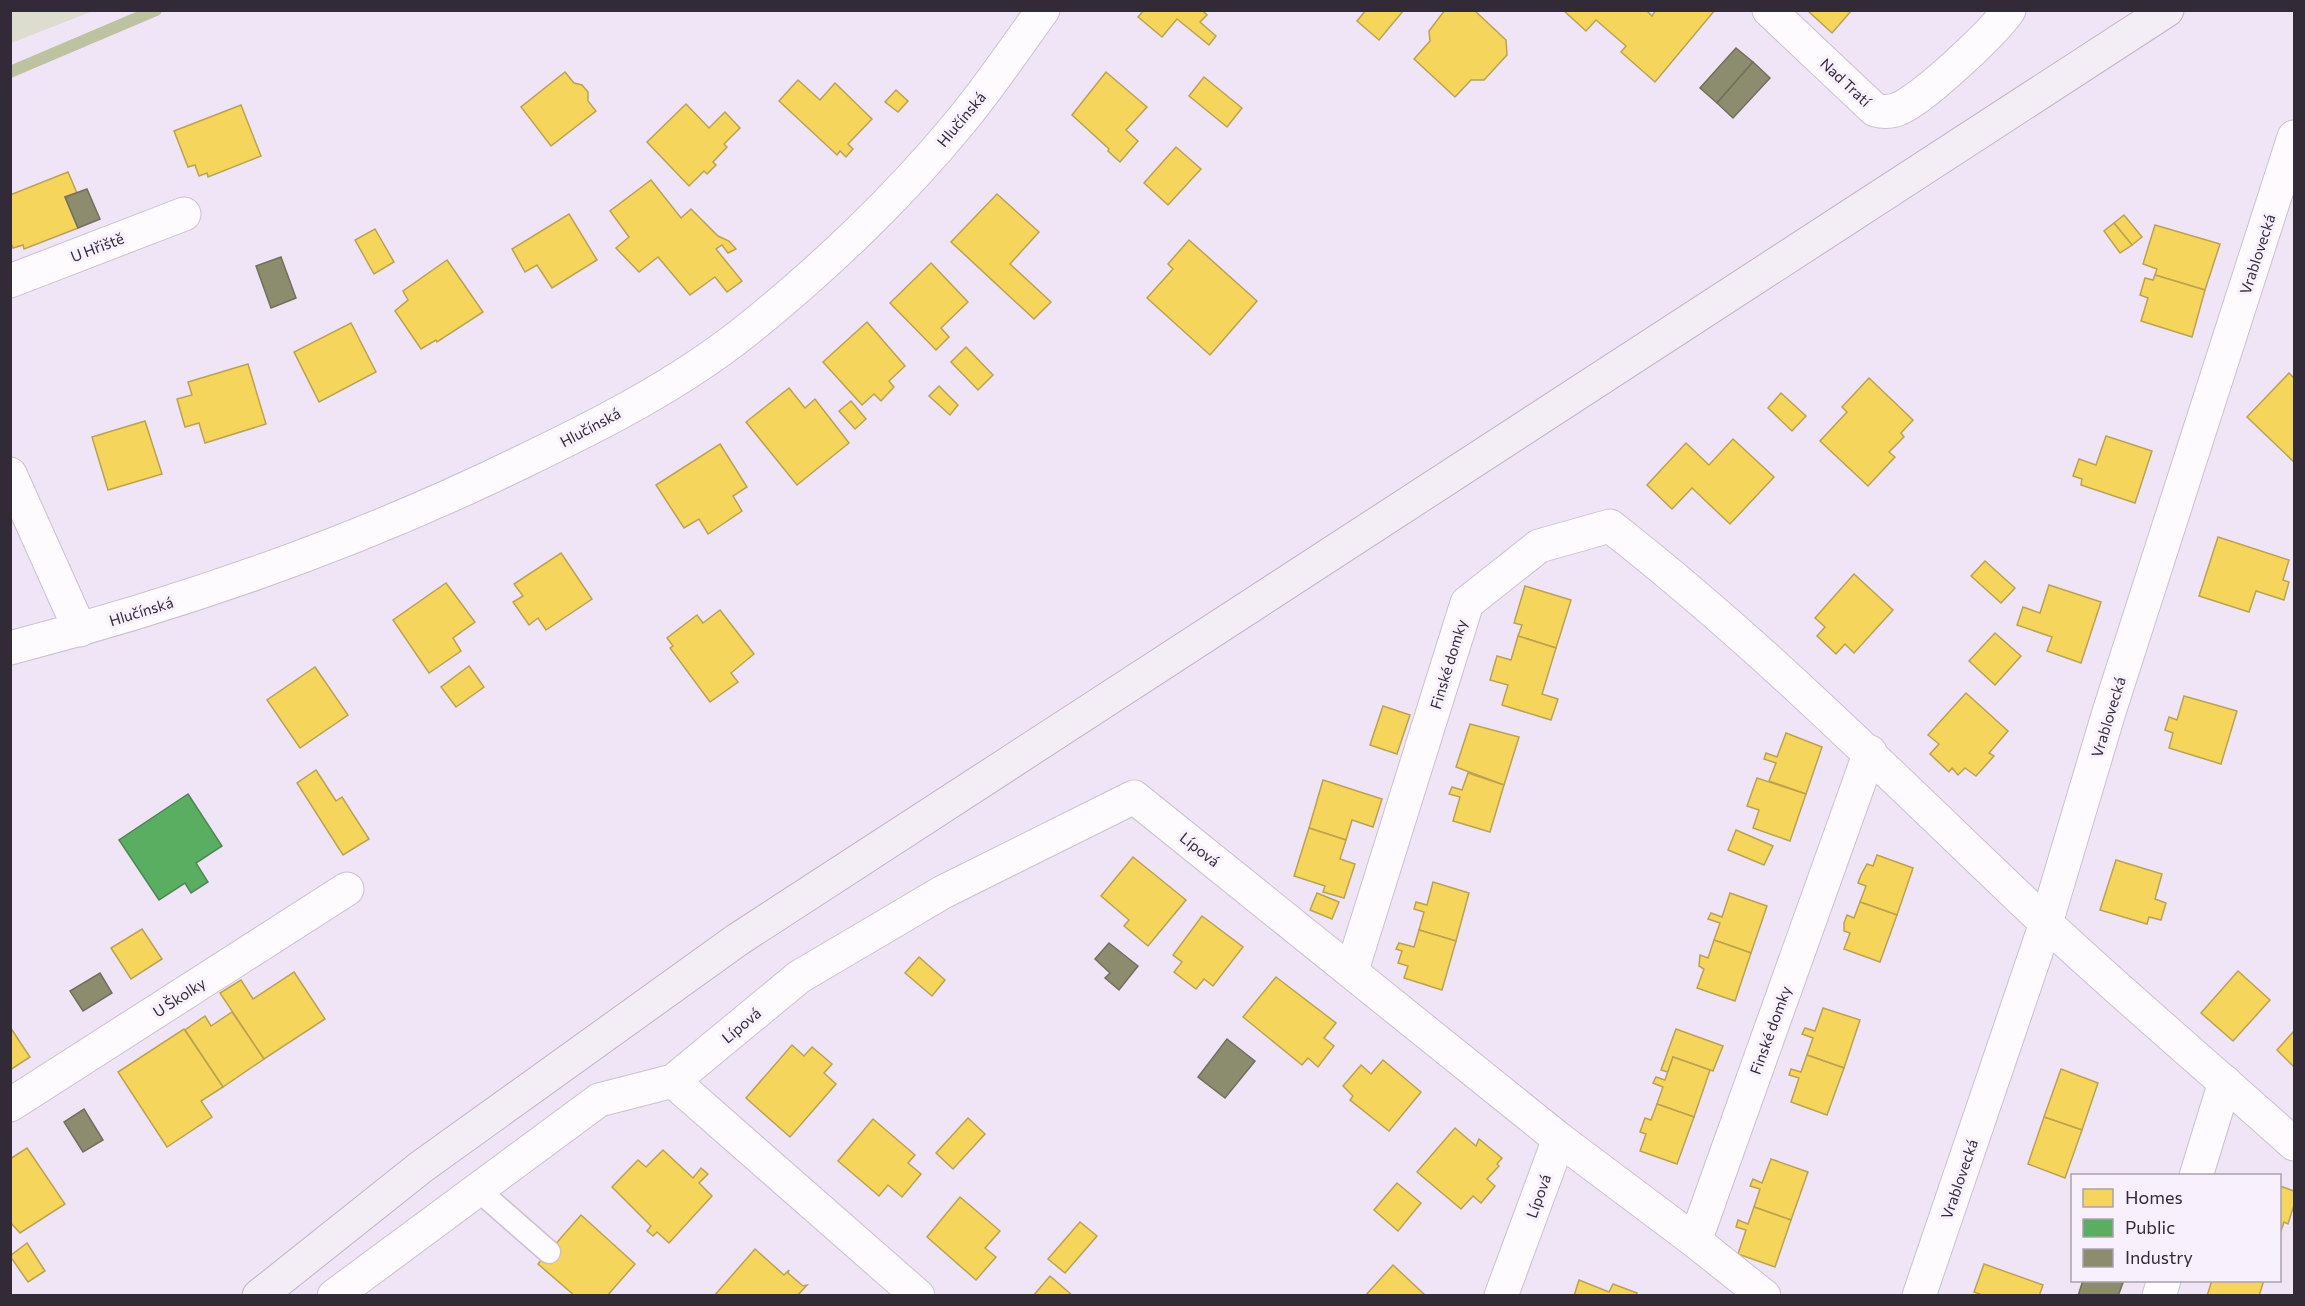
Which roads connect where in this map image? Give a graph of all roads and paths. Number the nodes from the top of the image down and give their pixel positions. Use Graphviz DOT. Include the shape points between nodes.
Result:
graph roads {
  1 [pos="1043,10"];
  2 [pos="1769,10"];
  3 [pos="2009,10"];
  4 [pos="2167,10"];
  5 [pos="2295,137"];
  6 [pos="184,213"];
  7 [pos="10,281"];
  8 [pos="10,474"];
  9 [pos="80,630"];
  10 [pos="10,648"];
  11 [pos="1870,752"];
  12 [pos="347,889"];
  13 [pos="2046,923"];
  14 [pos="1352,970"];
  15 [pos="673,1081"];
  16 [pos="2225,1082"];
  17 [pos="10,1105"];
  18 [pos="1559,1139"];
  19 [pos="2295,1144"];
  20 [pos="2197,1174"];
  21 [pos="476,1188"];
  22 [pos="1695,1241"];
  23 [pos="549,1252"];
  24 [pos="259,1296"];
  25 [pos="334,1296"];
  26 [pos="918,1296"];
  27 [pos="1501,1296"];
  28 [pos="1764,1296"];
  29 [pos="1919,1296"];
  1 -- 9 [label="street, Hlučínská" via="960,122 873,216 808,279 692,370 580,434 360,535 220,587"];
  2 -- 3 [label="street, Nad Tratí" via="1875,110 1881,111 1900,109 1914,99 1987,38"];
  4 -- 24 [label="main road" via="737,940 421,1167"];
  5 -- 13 [label="street, Vrablovecká" via="2109,712"];
  6 -- 7 [label="street, U Hřiště"];
  8 -- 9 [label="street"];
  9 -- 10 [label="street, Hlučínská"];
  11 -- 13 [label="street, Finské domky"];
  11 -- 14 [label="street, Finské domky" via="1671,573 1610,526 1539,546 1467,603"];
  11 -- 22 [label="street, Finské domky"];
  12 -- 17 [label="street, U Školky"];
  13 -- 16 [label="street, Finské domky"];
  13 -- 29 [label="street, Vrablovecká"];
  14 -- 15 [label="street, Lípová" via="1134,797 944,892 799,977"];
  14 -- 18 [label="street, Lípová"];
  15 -- 21 [label="street, Lípová" via="599,1100"];
  15 -- 26 [label="street"];
  16 -- 19 [label="street, Finské domky"];
  16 -- 20 [label="street"];
  18 -- 22 [label="street"];
  18 -- 27 [label="street, Lípová"];
  21 -- 23 [label="lane"];
  21 -- 25 [label="street, Lípová"];
  22 -- 28 [label="street"];
}
